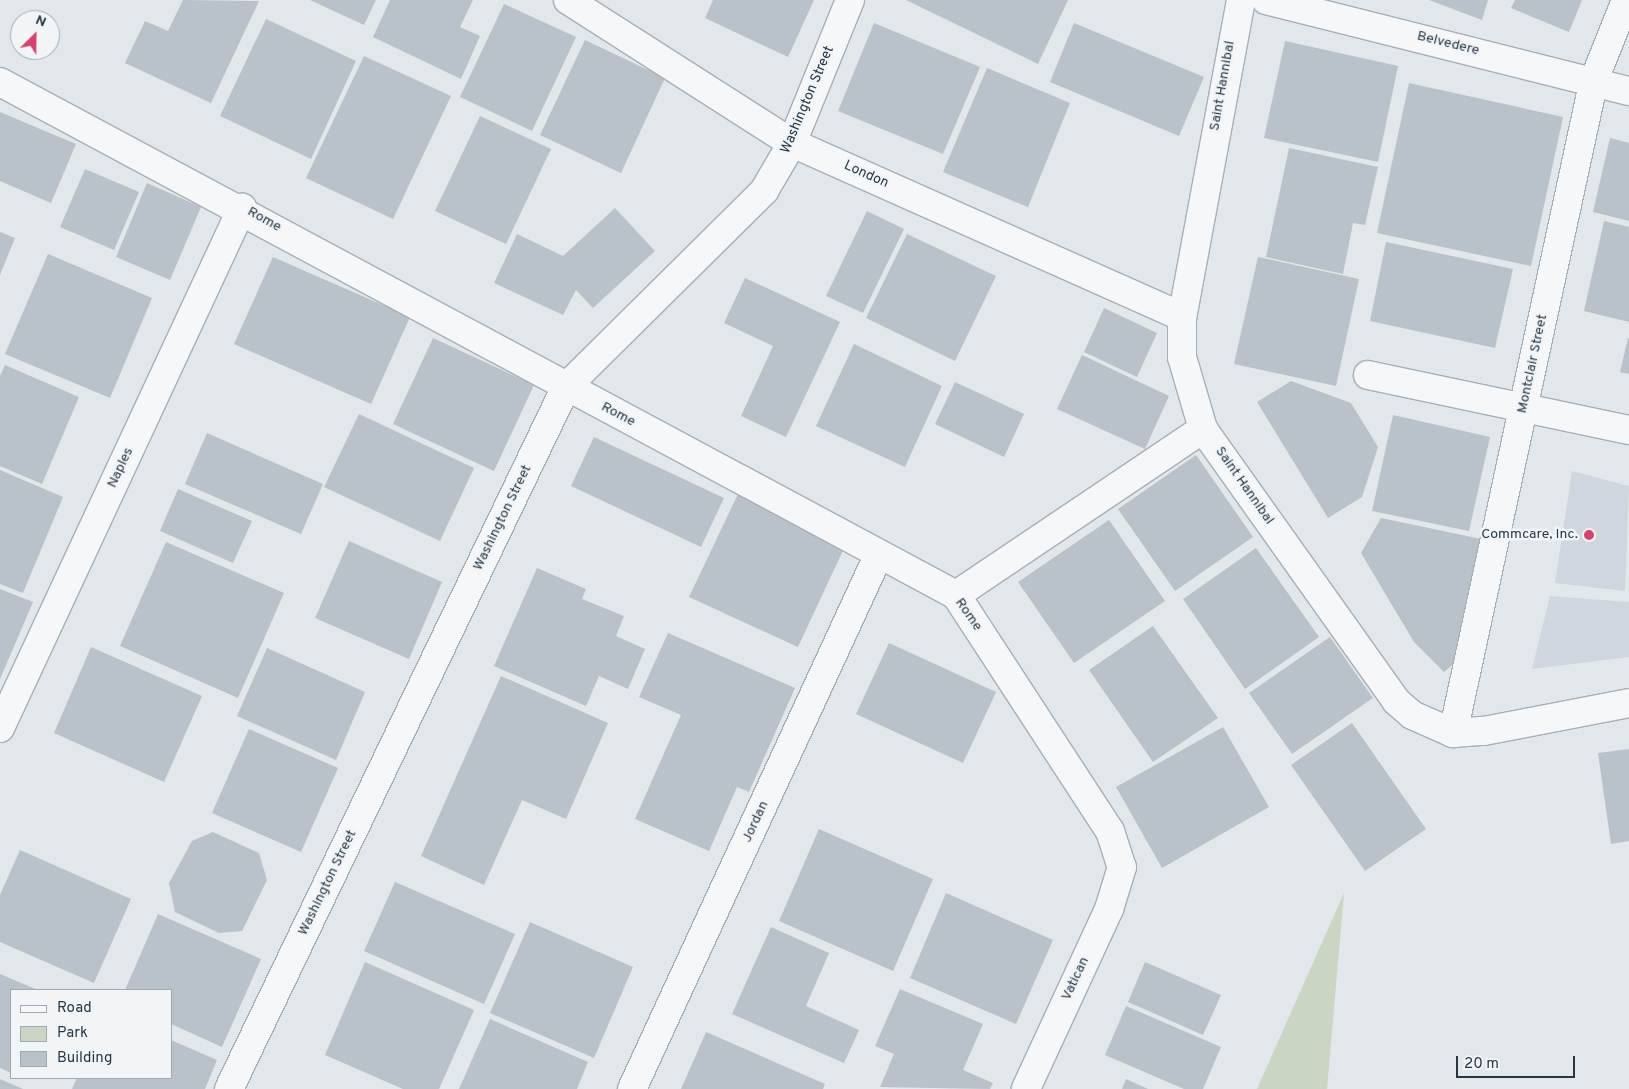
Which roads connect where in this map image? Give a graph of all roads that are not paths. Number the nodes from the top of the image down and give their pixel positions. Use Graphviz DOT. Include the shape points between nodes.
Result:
graph roads {
  1 [pos="568,0"];
  2 [pos="850,0"];
  3 [pos="1241,0"];
  4 [pos="1266,0"];
  5 [pos="1626,0"];
  6 [pos="1594,80"];
  7 [pos="0,82"];
  8 [pos="1629,91"];
  9 [pos="792,143"];
  10 [pos="242,208"];
  11 [pos="1182,316"];
  12 [pos="1368,375"];
  13 [pos="566,387"];
  14 [pos="1523,409"];
  15 [pos="1204,429"];
  16 [pos="1629,430"];
  17 [pos="879,554"];
  18 [pos="956,596"];
  19 [pos="1629,703"];
  20 [pos="0,728"];
  21 [pos="1453,733"];
  22 [pos="1122,867"];
  23 [pos="229,1089"];
  24 [pos="632,1089"];
  25 [pos="1026,1089"];
  1 -- 9 [label="street, London"];
  2 -- 9 [label="street, Washington Street"];
  3 -- 11 [label="street, Saint Hannibal"];
  4 -- 6 [label="street, Belvedere"];
  5 -- 6 [label="street, Montclair Street"];
  6 -- 8 [label="street, Belvedere"];
  6 -- 14 [label="street, Montclair Street"];
  7 -- 10 [label="street, Rome"];
  9 -- 11 [label="street, London"];
  9 -- 13 [label="street, Washington Street" via="764,190 732,226"];
  10 -- 13 [label="street, Rome"];
  10 -- 20 [label="street, Naples"];
  11 -- 15 [label="street, Saint Hannibal" via="1182,357"];
  12 -- 14 [label="street"];
  13 -- 17 [label="street, Rome"];
  13 -- 23 [label="street, Washington Street"];
  14 -- 16 [label="street"];
  14 -- 21 [label="street, Montclair Street"];
  15 -- 18 [label="street"];
  15 -- 21 [label="street, Saint Hannibal" via="1396,701 1432,726"];
  17 -- 18 [label="street, Rome"];
  17 -- 24 [label="street, Jordan"];
  18 -- 22 [label="street, Rome" via="1110,831"];
  19 -- 21 [label="street, Saint Hannibal" via="1484,731"];
  22 -- 25 [label="street, Vatican" via="1109,909"];
}
